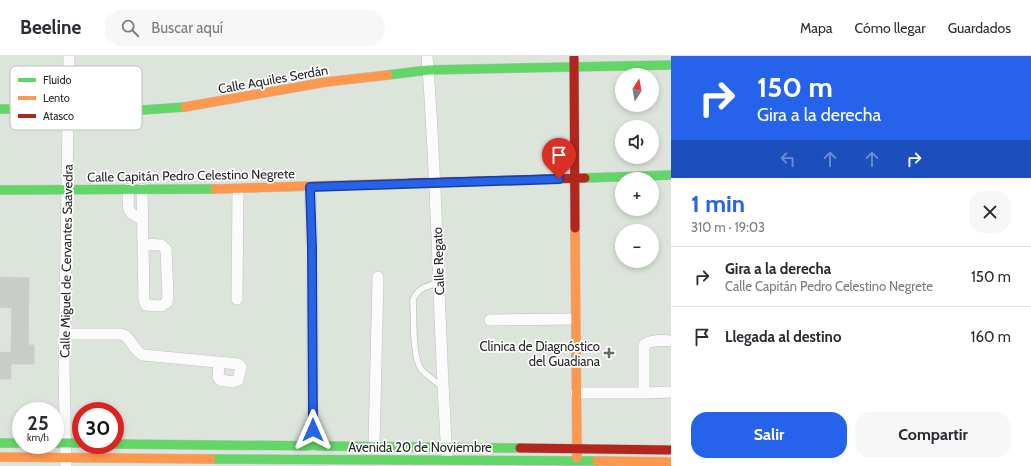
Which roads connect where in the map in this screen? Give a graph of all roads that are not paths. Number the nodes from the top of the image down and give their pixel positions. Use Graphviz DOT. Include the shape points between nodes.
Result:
graph roads {
  1 [pos="69,56"];
  2 [pos="427,56"];
  3 [pos="574,56"];
  4 [pos="671,65"];
  5 [pos="69,66"];
  6 [pos="574,67"];
  7 [pos="428,70"];
  8 [pos="0,109"];
  9 [pos="10,109"];
  10 [pos="142,110"];
  11 [pos="68,130"];
  12 [pos="671,175"];
  13 [pos="575,178"];
  14 [pos="435,183"];
  15 [pos="310,187"];
  16 [pos="238,188"];
  17 [pos="66,189"];
  18 [pos="129,189"];
  19 [pos="142,189"];
  20 [pos="0,190"];
  21 [pos="142,219"];
  22 [pos="143,244"];
  23 [pos="378,277"];
  24 [pos="438,283"];
  25 [pos="237,299"];
  26 [pos="575,319"];
  27 [pos="490,320"];
  28 [pos="65,334"];
  29 [pos="671,341"];
  30 [pos="219,363"];
  31 [pos="443,387"];
  32 [pos="671,392"];
  33 [pos="576,393"];
  34 [pos="644,393"];
  35 [pos="62,402"];
  36 [pos="0,443"];
  37 [pos="12,443"];
  38 [pos="124,444"];
  39 [pos="313,446"];
  40 [pos="374,446"];
  41 [pos="447,447"];
  42 [pos="577,448"];
  43 [pos="671,450"];
  44 [pos="0,457"];
  45 [pos="66,462"];
  46 [pos="181,462"];
  47 [pos="238,462"];
  48 [pos="671,462"];
  49 [pos="448,463"];
  50 [pos="577,463"];
  1 -- 5 [label="street, Calle Miguel de Cervantes Saavedra"];
  2 -- 7 [label="street, Calle Regato"];
  3 -- 6 [label="street"];
  4 -- 6 [label="street, Calle Aquiles Serdán" via="642,63"];
  6 -- 7 [label="street, Calle Aquiles Serdán"];
  6 -- 13 [label="street"];
  7 -- 10 [label="street, Calle Aquiles Serdán" via="355,78 179,108"];
  7 -- 14 [label="street, Calle Regato"];
  8 -- 9 [label="street, Calle Aquiles Serdán"];
  11 -- 17 [label="street, Calle Miguel de Cervantes Saavedra"];
  12 -- 13 [label="street, Calle Capitán Pedro Celestino Negrete"];
  13 -- 14 [label="street, Calle Capitán Pedro Celestino Negrete"];
  13 -- 26 [label="street"];
  14 -- 15 [label="street, Calle Capitán Pedro Celestino Negrete"];
  14 -- 24 [label="street, Calle Regato"];
  15 -- 16 [label="street, Calle Capitán Pedro Celestino Negrete"];
  15 -- 39 [label="street"];
  16 -- 19 [label="street, Calle Capitán Pedro Celestino Negrete"];
  16 -- 25 [label="street"];
  17 -- 18 [label="street, Calle Capitán Pedro Celestino Negrete"];
  17 -- 20 [label="street, Calle Capitán Pedro Celestino Negrete"];
  17 -- 28 [label="street, Calle Miguel de Cervantes Saavedra"];
  18 -- 19 [label="street, Calle Capitán Pedro Celestino Negrete"];
  18 -- 21 [label="street" via="129,210 133,216"];
  19 -- 21 [label="street"];
  21 -- 22 [label="street"];
  22 -- 22 [label="street" via="144,300 146,305 162,306 167,302 168,296 166,249"];
  23 -- 40 [label="street"];
  24 -- 31 [label="street, Calle Regato"];
  24 -- 31 [label="lane" via="418,291 413,300 416,354 420,368"];
  26 -- 27 [label="street"];
  26 -- 33 [label="street"];
  28 -- 30 [label="street" via="125,335 135,350 143,355"];
  28 -- 35 [label="street, Calle Miguel de Cervantes Saavedra"];
  29 -- 34 [label="street" via="650,342 644,345"];
  31 -- 41 [label="street, Calle Regato"];
  32 -- 34 [label="street"];
  33 -- 34 [label="street"];
  33 -- 42 [label="street"];
  36 -- 37 [label="street"];
  38 -- 39 [label="street, Avenida 20 de Noviembre"];
  39 -- 40 [label="street, Avenida 20 de Noviembre"];
  40 -- 41 [label="street, Avenida 20 de Noviembre"];
  41 -- 42 [label="street, Avenida 20 de Noviembre"];
  41 -- 49 [label="street, Calle Regato"];
  42 -- 43 [label="street, Avenida 20 de Noviembre"];
  42 -- 50 [label="street"];
  44 -- 45 [label="street, Avenida 20 de Noviembre"];
  45 -- 46 [label="street, Avenida 20 de Noviembre"];
  46 -- 47 [label="street, Avenida 20 de Noviembre"];
  47 -- 49 [label="street, Avenida 20 de Noviembre"];
  48 -- 50 [label="street, Avenida 20 de Noviembre"];
  49 -- 50 [label="street, Avenida 20 de Noviembre"];
}
